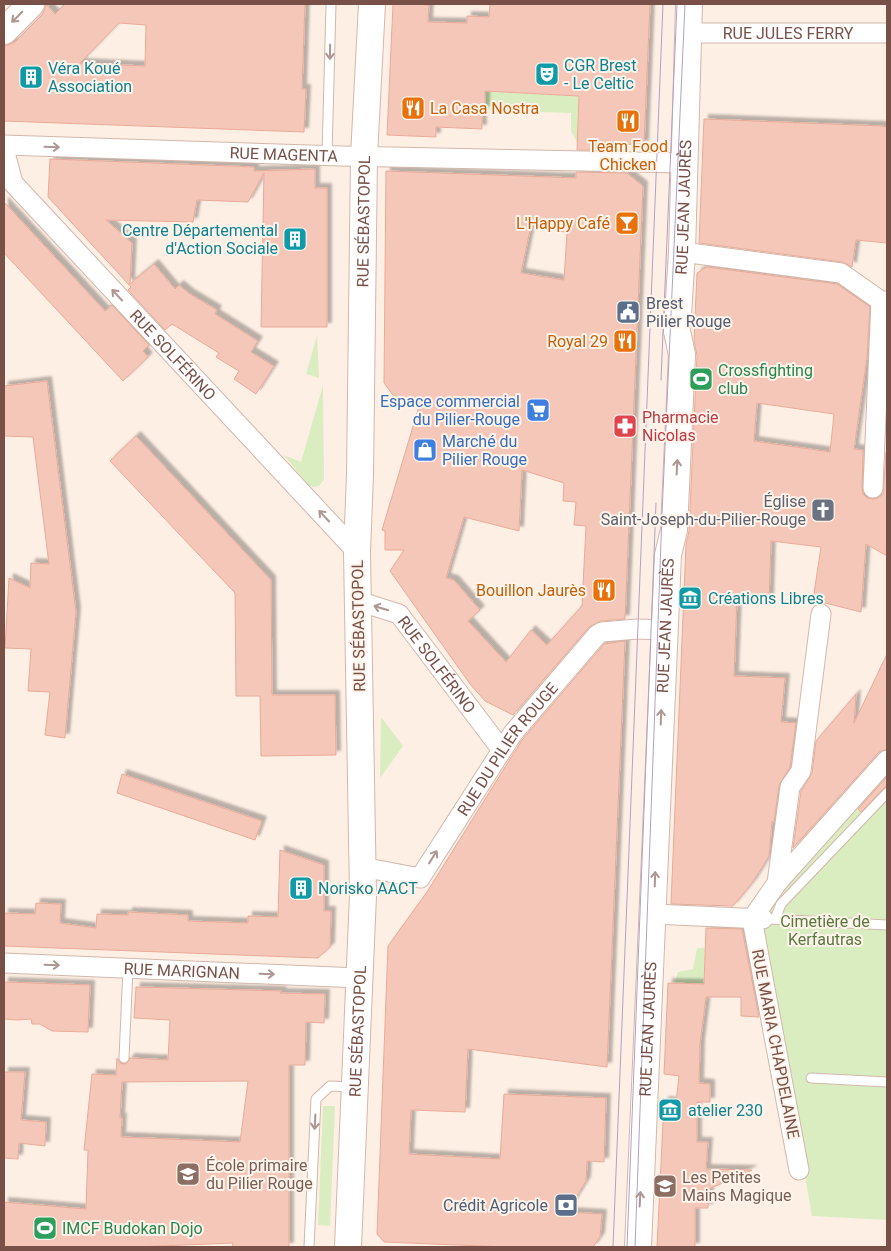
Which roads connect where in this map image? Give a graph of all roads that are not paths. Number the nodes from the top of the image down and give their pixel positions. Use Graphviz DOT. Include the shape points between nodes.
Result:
graph roads {
  1 [pos="31,4"];
  2 [pos="331,4"];
  3 [pos="372,4"];
  4 [pos="689,4"];
  5 [pos="4,31"];
  6 [pos="887,32"];
  7 [pos="688,33"];
  8 [pos="4,147"];
  9 [pos="328,155"];
  10 [pos="364,156"];
  11 [pos="684,164"];
  12 [pos="682,252"];
  13 [pos="884,301"];
  14 [pos="873,488"];
  15 [pos="357,552"];
  16 [pos="358,601"];
  17 [pos="821,614"];
  18 [pos="665,630"];
  19 [pos="501,749"];
  20 [pos="887,760"];
  21 [pos="887,793"];
  22 [pos="362,867"];
  23 [pos="777,882"];
  24 [pos="653,914"];
  25 [pos="763,919"];
  26 [pos="887,925"];
  27 [pos="4,963"];
  28 [pos="128,968"];
  29 [pos="359,978"];
  30 [pos="124,1058"];
  31 [pos="811,1078"];
  32 [pos="887,1082"];
  33 [pos="355,1087"];
  34 [pos="799,1170"];
  35 [pos="309,1247"];
  36 [pos="348,1247"];
  37 [pos="638,1247"];
  1 -- 5 [label="street, one-way"];
  2 -- 9 [label="lane, one-way"];
  3 -- 10 [label="street, RUE SÉBASTOPOL"];
  4 -- 7 [label="street, RUE JEAN JAURÈS"];
  6 -- 7 [label="street, RUE JULES FERRY"];
  7 -- 11 [label="street, RUE JEAN JAURÈS"];
  8 -- 9 [label="street, RUE MAGENTA, one-way"];
  15 -- 8 [label="street, RUE SOLFÉRINO, one-way" via="13,183"];
  9 -- 10 [label="street, RUE MAGENTA"];
  10 -- 11 [label="street, RUE MAGENTA"];
  10 -- 15 [label="street, RUE SÉBASTOPOL"];
  11 -- 12 [label="street, RUE JEAN JAURÈS"];
  12 -- 13 [label="street" via="840,274"];
  18 -- 12 [label="street, RUE JEAN JAURÈS, one-way" via="668,555 674,530 682,355 677,331"];
  13 -- 14 [label="street"];
  15 -- 16 [label="street, RUE SÉBASTOPOL"];
  19 -- 16 [label="street, RUE SOLFÉRINO, one-way" via="399,614"];
  16 -- 22 [label="street, RUE SÉBASTOPOL"];
  17 -- 23 [label="street" via="801,771 790,786"];
  18 -- 19 [label="street, RUE DU PILIER ROUGE" via="637,629 597,634"];
  24 -- 18 [label="street, RUE JEAN JAURÈS, one-way"];
  22 -- 19 [label="street, RUE DU PILIER ROUGE, one-way" via="420,878"];
  20 -- 23 [label="street"];
  21 -- 25 [label="lane"];
  22 -- 29 [label="street, RUE SÉBASTOPOL"];
  23 -- 25 [label="street"];
  24 -- 25 [label="street"];
  37 -- 24 [label="street, RUE JEAN JAURÈS, one-way"];
  25 -- 26 [label="lane"];
  25 -- 34 [label="street, RUE MARIA CHAPDELAINE"];
  27 -- 28 [label="street, RUE MARIGNAN, one-way"];
  28 -- 29 [label="street, RUE MARIGNAN, one-way"];
  28 -- 30 [label="lane"];
  29 -- 33 [label="street, RUE SÉBASTOPOL"];
  31 -- 32 [label="lane"];
  33 -- 35 [label="lane, one-way" via="330,1086 316,1099"];
  33 -- 36 [label="street, RUE SÉBASTOPOL"];
}
